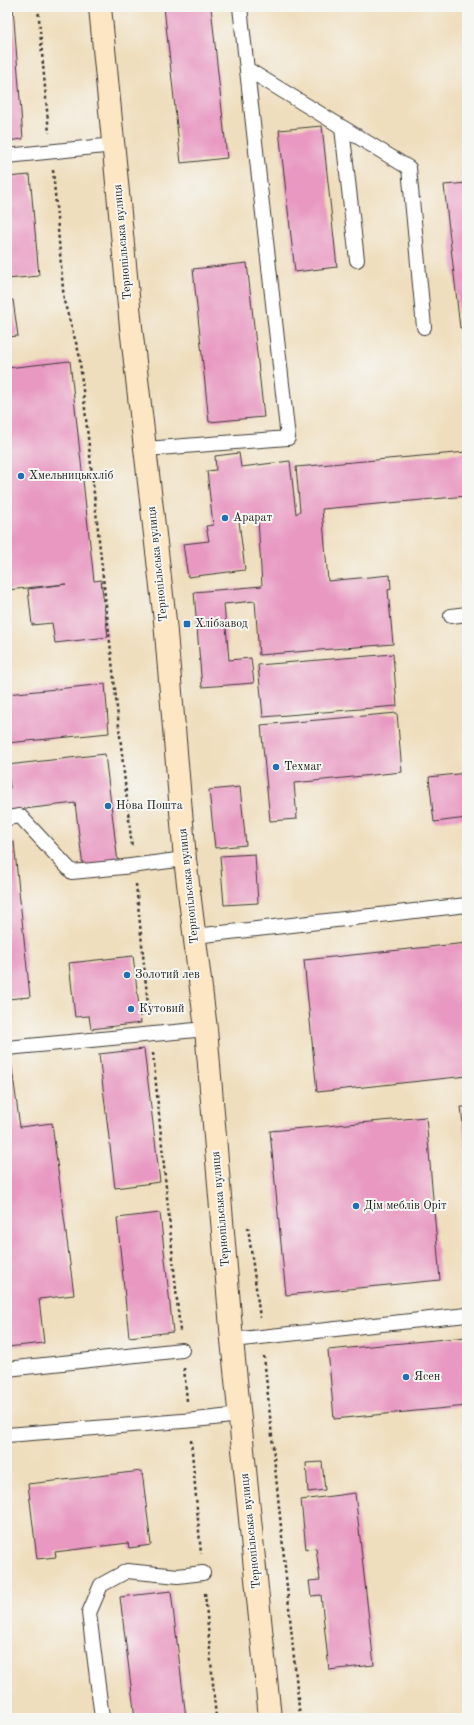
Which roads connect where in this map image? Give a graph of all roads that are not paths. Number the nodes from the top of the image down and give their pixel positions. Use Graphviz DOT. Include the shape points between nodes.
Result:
graph roads {
  1 [pos="100,7"];
  2 [pos="240,7"];
  3 [pos="247,69"];
  4 [pos="342,128"];
  5 [pos="114,145"];
  6 [pos="7,156"];
  7 [pos="357,260"];
  8 [pos="424,327"];
  9 [pos="146,449"];
  10 [pos="467,614"];
  11 [pos="451,616"];
  12 [pos="7,818"];
  13 [pos="185,859"];
  14 [pos="467,905"];
  15 [pos="195,936"];
  16 [pos="206,1030"];
  17 [pos="7,1048"];
  18 [pos="467,1315"];
  19 [pos="232,1340"];
  20 [pos="182,1350"];
  21 [pos="7,1369"];
  22 [pos="240,1415"];
  23 [pos="7,1435"];
  24 [pos="203,1573"];
  25 [pos="102,1718"];
  26 [pos="270,1718"];
  1 -- 5 [label="main road, Тернопільська вулиця"];
  2 -- 3 [label="lane"];
  3 -- 4 [label="lane"];
  3 -- 9 [label="lane" via="288,438"];
  4 -- 7 [label="lane"];
  4 -- 8 [label="lane" via="409,168"];
  5 -- 6 [label="lane"];
  5 -- 9 [label="main road, Тернопільська вулиця" via="131,327"];
  9 -- 13 [label="main road, Тернопільська вулиця" via="165,621"];
  10 -- 11 [label="lane"];
  12 -- 13 [label="lane" via="20,816 72,872"];
  13 -- 15 [label="main road, Тернопільська вулиця"];
  14 -- 15 [label="lane"];
  15 -- 16 [label="main road, Тернопільська вулиця"];
  16 -- 17 [label="lane"];
  16 -- 19 [label="main road, Тернопільська вулиця"];
  18 -- 19 [label="lane"];
  19 -- 22 [label="main road, Тернопільська вулиця"];
  20 -- 21 [label="lane"];
  22 -- 23 [label="lane"];
  22 -- 26 [label="main road, Тернопільська вулиця"];
  24 -- 25 [label="lane" via="178,1576 127,1571 101,1585 89,1613"];
}
